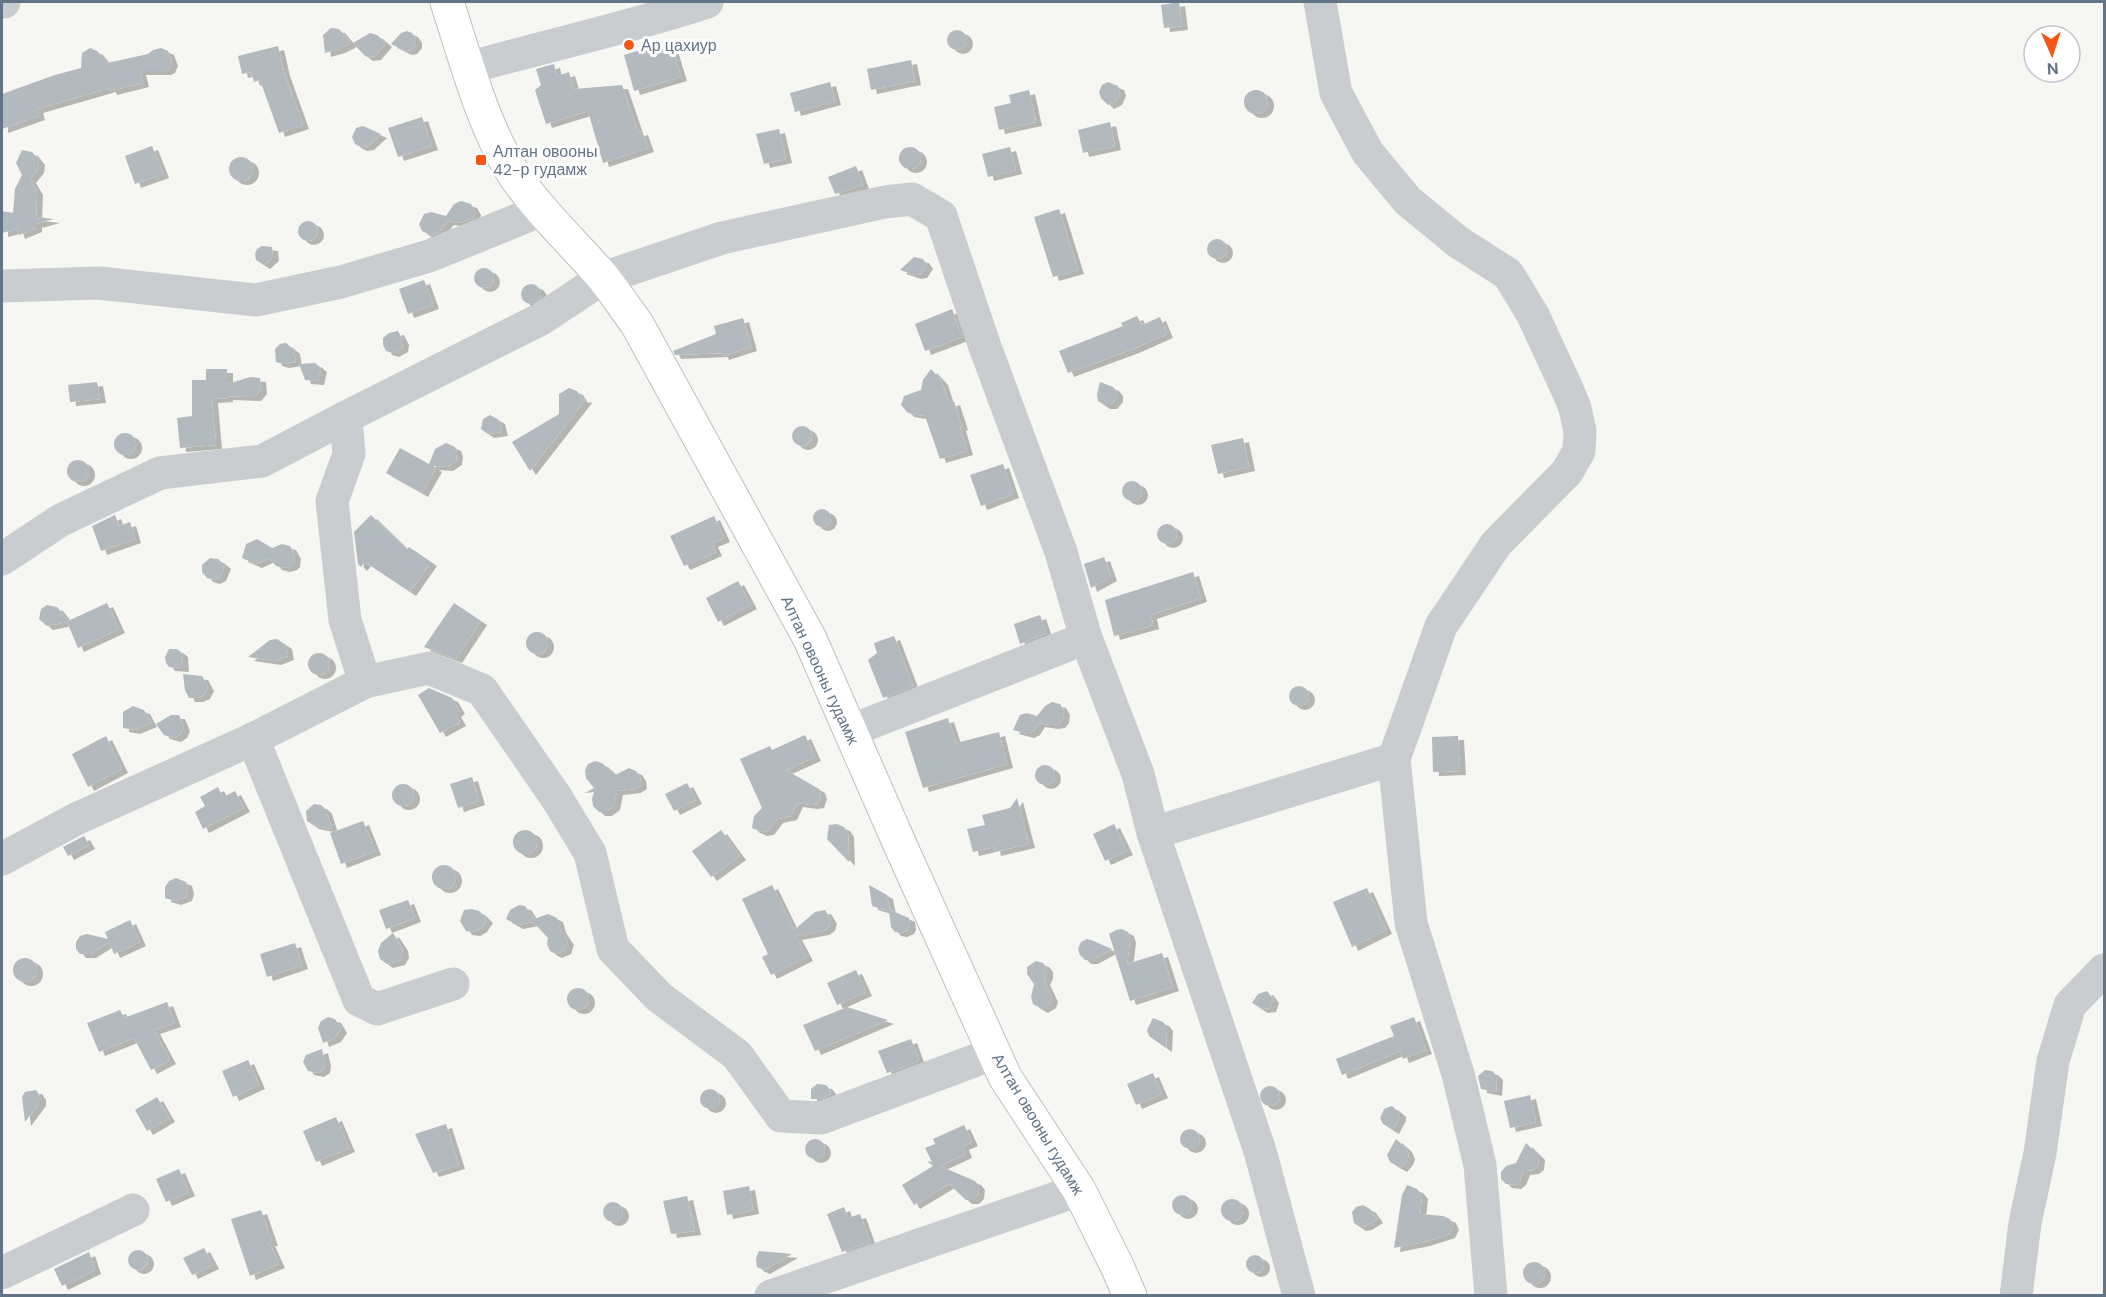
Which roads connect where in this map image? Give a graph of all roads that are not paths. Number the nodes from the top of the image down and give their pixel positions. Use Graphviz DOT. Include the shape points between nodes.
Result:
graph roads {
  1 [pos="447,2"];
  2 [pos="707,2"];
  3 [pos="1320,2"];
  4 [pos="468,68"];
  5 [pos="542,210"];
  6 [pos="603,278"];
  7 [pos="2,286"];
  8 [pos="346,417"];
  9 [pos="2,559"];
  10 [pos="1086,638"];
  11 [pos="365,682"];
  12 [pos="850,731"];
  13 [pos="253,739"];
  14 [pos="1394,759"];
  15 [pos="1153,833"];
  16 [pos="2,859"];
  17 [pos="2104,970"];
  18 [pos="453,984"];
  19 [pos="994,1053"];
  20 [pos="1079,1190"];
  21 [pos="133,1210"];
  22 [pos="2,1273"];
  23 [pos="771,1296"];
  24 [pos="1130,1296"];
  25 [pos="1299,1296"];
  26 [pos="1491,1296"];
  27 [pos="2016,1296"];
  1 -- 4 [label="main road, Алтан овооны гудамж"];
  2 -- 4 [label="street"];
  3 -- 14 [label="street" via="1336,93 1368,153 1408,201 1458,242 1508,274 1533,315 1568,391 1580,431 1579,451 1567,472 1496,544 1441,626"];
  4 -- 5 [label="main road, Алтан овооны гудамж" via="493,134 514,174"];
  5 -- 6 [label="main road, Алтан овооны гудамж"];
  5 -- 7 [label="street" via="429,256 341,282 256,300 99,283"];
  6 -- 8 [label="street" via="541,319"];
  6 -- 10 [label="street" via="722,238 885,202 912,199 941,216 1061,552"];
  6 -- 12 [label="main road, Алтан овооны гудамж" via="637,324 810,639"];
  8 -- 9 [label="street" via="262,461 160,473 61,520"];
  8 -- 11 [label="street" via="349,454 332,501 345,620"];
  10 -- 12 [label="street"];
  10 -- 15 [label="street" via="1138,774"];
  11 -- 13 [label="street"];
  11 -- 19 [label="street" via="429,668 482,690 590,853 613,949 659,997 737,1055 781,1116 821,1118"];
  12 -- 19 [label="main road, Алтан овооны гудамж"];
  13 -- 16 [label="street" via="76,819"];
  13 -- 18 [label="street" via="359,1000 377,1009"];
  14 -- 15 [label="street"];
  14 -- 26 [label="street" via="1411,923 1458,1074 1480,1165"];
  15 -- 25 [label="street" via="1260,1151"];
  17 -- 27 [label="street" via="2070,1005 2053,1061"];
  19 -- 20 [label="main road, Алтан овооны гудамж" via="1005,1077"];
  20 -- 23 [label="street"];
  20 -- 24 [label="main road, Алтан овооны гудамж"];
  21 -- 22 [label="street"];
}
